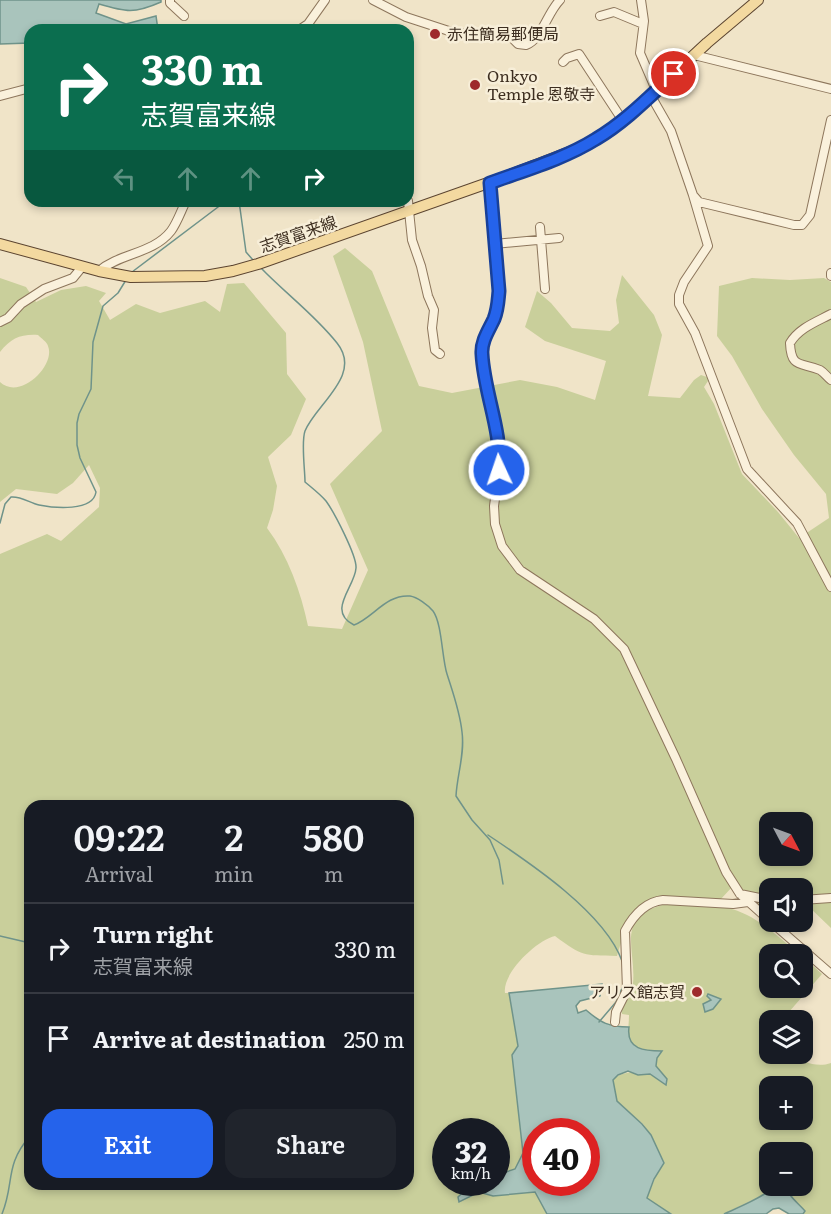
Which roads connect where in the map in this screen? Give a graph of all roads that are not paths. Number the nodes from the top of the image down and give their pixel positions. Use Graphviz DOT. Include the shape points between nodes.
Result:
graph roads {
  1 [pos="170,0"];
  2 [pos="325,0"];
  3 [pos="373,0"];
  4 [pos="560,0"];
  5 [pos="641,0"];
  6 [pos="758,0"];
  7 [pos="184,16"];
  8 [pos="600,16"];
  9 [pos="313,24"];
  10 [pos="643,24"];
  11 [pos="694,55"];
  12 [pos="563,62"];
  13 [pos="831,89"];
  14 [pos="24,90"];
  15 [pos="653,93"];
  16 [pos="0,96"];
  17 [pos="831,120"];
  18 [pos="623,121"];
  19 [pos="490,183"];
  20 [pos="693,195"];
  21 [pos="414,205"];
  22 [pos="183,207"];
  23 [pos="406,207"];
  24 [pos="409,207"];
  25 [pos="540,227"];
  26 [pos="559,238"];
  27 [pos="540,239"];
  28 [pos="0,244"];
  29 [pos="495,244"];
  30 [pos="82,267"];
  31 [pos="99,271"];
  32 [pos="545,289"];
  33 [pos="831,314"];
  34 [pos="0,322"];
  35 [pos="440,354"];
  36 [pos="831,380"];
  37 [pos="831,587"];
  38 [pos="740,894"];
  39 [pos="759,898"];
  40 [pos="831,898"];
  41 [pos="813,899"];
  42 [pos="748,902"];
  43 [pos="759,912"];
  44 [pos="783,932"];
  45 [pos="831,974"];
  46 [pos="615,1022"];
  1 -- 7 [label="street"];
  2 -- 9 [label="street"];
  3 -- 4 [label="street" via="406,17 455,33 510,36 518,44 526,45 537,38"];
  5 -- 10 [label="street"];
  6 -- 11 [label="main road, 志賀富来線"];
  8 -- 10 [label="street" via="614,12"];
  10 -- 15 [label="street" via="640,53"];
  11 -- 13 [label="street"];
  11 -- 15 [label="main road, 志賀富来線"];
  12 -- 18 [label="street" via="579,54"];
  14 -- 16 [label="street"];
  15 -- 18 [label="main road, 志賀富来線"];
  15 -- 20 [label="street"];
  17 -- 20 [label="street" via="806,222 798,226 705,205"];
  18 -- 19 [label="main road, 志賀富来線" via="577,149"];
  19 -- 21 [label="main road, 志賀富来線"];
  19 -- 29 [label="street"];
  20 -- 37 [label="street" via="708,246 684,282 679,304 695,333 747,469 797,523"];
  22 -- 31 [label="street" via="163,238 111,261"];
  23 -- 31 [label="main road, 志賀富来線" via="263,262 205,276 147,278"];
  24 -- 35 [label="street" via="412,240 434,310 435,350"];
  25 -- 27 [label="street"];
  26 -- 27 [label="street"];
  27 -- 29 [label="street"];
  27 -- 32 [label="street"];
  28 -- 30 [label="main road, 志賀富来線"];
  29 -- 38 [label="street" via="498,307 482,354 499,452 495,516 502,546 520,570 594,619 624,649 718,858"];
  30 -- 31 [label="main road, 志賀富来線"];
  30 -- 34 [label="street" via="74,278 44,289"];
  33 -- 36 [label="street" via="795,334 790,343 796,363 823,372"];
  38 -- 39 [label="street"];
  38 -- 42 [label="street"];
  40 -- 41 [label="street"];
  42 -- 43 [label="street"];
  42 -- 46 [label="street" via="663,900 641,909 625,931 627,990"];
  44 -- 45 [label="street"];
}
